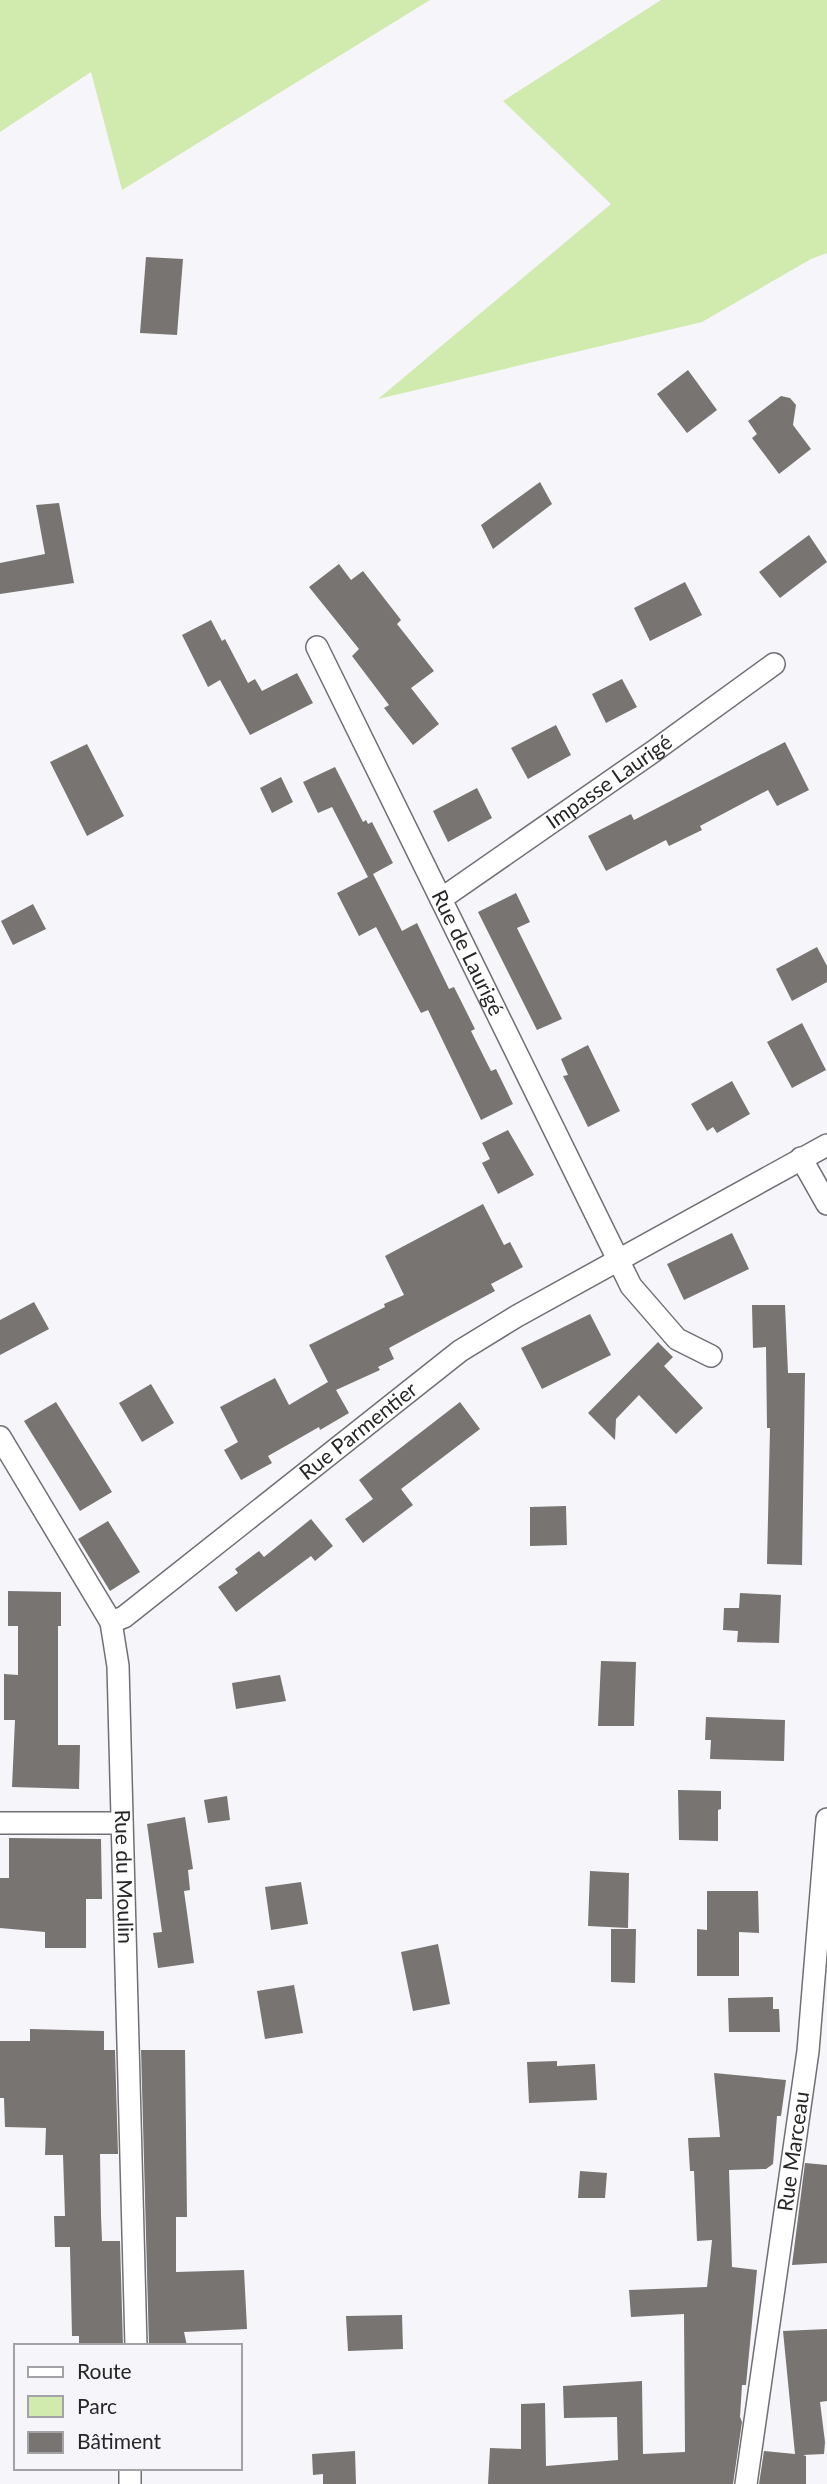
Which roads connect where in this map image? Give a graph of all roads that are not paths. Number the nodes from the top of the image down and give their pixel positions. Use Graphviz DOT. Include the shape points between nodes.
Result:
graph roads {
  1 [pos="317,647"];
  2 [pos="774,664"];
  3 [pos="441,899"];
  4 [pos="827,1145"];
  5 [pos="801,1158"];
  6 [pos="827,1204"];
  7 [pos="619,1259"];
  8 [pos="711,1356"];
  9 [pos="0,1437"];
  10 [pos="8,1468"];
  11 [pos="111,1622"];
  12 [pos="827,1819"];
  13 [pos="0,1823"];
  14 [pos="122,1823"];
  15 [pos="135,2344"];
  16 [pos="746,2484"];
  1 -- 3 [label="street, Rue de Laurigé"];
  2 -- 3 [label="street, Impasse Laurigé"];
  3 -- 7 [label="street, Rue de Laurigé"];
  4 -- 5 [label="street, Rue Parmentier"];
  5 -- 6 [label="street"];
  5 -- 7 [label="street, Rue Parmentier"];
  7 -- 8 [label="street" via="631,1286 677,1339"];
  7 -- 11 [label="street, Rue Parmentier" via="460,1351 124,1617"];
  9 -- 10 [label="street, Rue du Moulin"];
  10 -- 11 [label="street, Rue du Moulin"];
  11 -- 14 [label="street, Rue du Moulin" via="118,1666"];
  12 -- 16 [label="street, Rue Marceau" via="808,2051"];
  13 -- 14 [label="street"];
  14 -- 15 [label="street, Rue du Moulin"];
}
